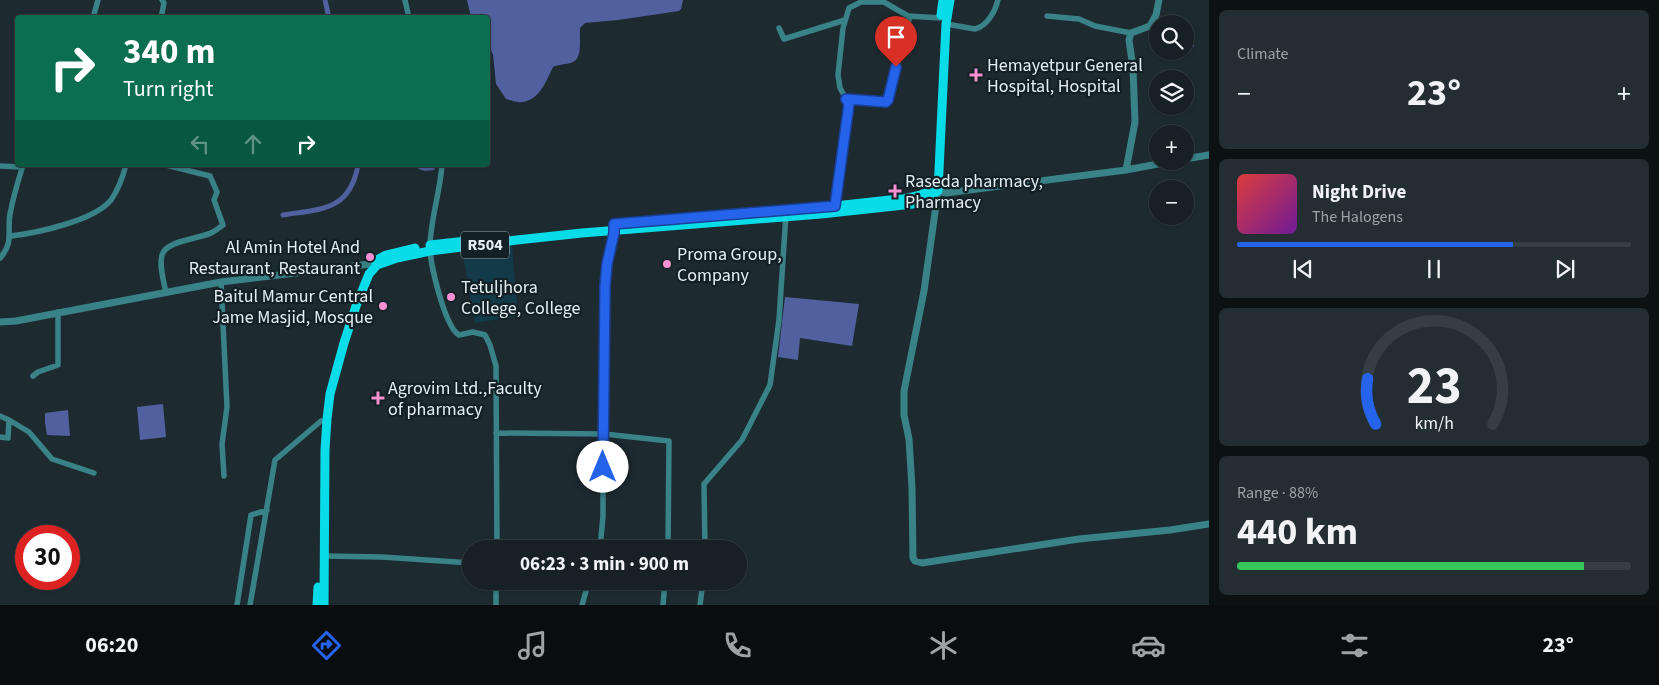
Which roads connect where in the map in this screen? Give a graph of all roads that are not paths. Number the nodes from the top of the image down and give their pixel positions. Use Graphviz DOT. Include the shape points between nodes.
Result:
graph roads {
  1 [pos="98,0"];
  2 [pos="162,0"];
  3 [pos="405,0"];
  4 [pos="944,0"];
  5 [pos="950,0"];
  6 [pos="998,0"];
  7 [pos="1159,0"];
  8 [pos="861,1"];
  9 [pos="94,15"];
  10 [pos="162,15"];
  11 [pos="408,15"];
  12 [pos="910,16"];
  13 [pos="1047,16"];
  14 [pos="846,20"];
  15 [pos="943,21"];
  16 [pos="779,28"];
  17 [pos="1131,32"];
  18 [pos="846,99"];
  19 [pos="1209,155"];
  20 [pos="1194,158"];
  21 [pos="0,166"];
  22 [pos="15,166"];
  23 [pos="1149,166"];
  24 [pos="23,167"];
  25 [pos="125,167"];
  26 [pos="174,167"];
  27 [pos="442,167"];
  28 [pos="1126,170"];
  29 [pos="936,193"];
  30 [pos="835,206"];
  31 [pos="787,213"];
  32 [pos="614,227"];
  33 [pos="11,236"];
  34 [pos="430,249"];
  35 [pos="0,258"];
  36 [pos="374,264"];
  37 [pos="221,282"];
  38 [pos="166,293"];
  39 [pos="58,312"];
  40 [pos="0,322"];
  41 [pos="33,376"];
  42 [pos="0,416"];
  43 [pos="9,420"];
  44 [pos="321,421"];
  45 [pos="496,434"];
  46 [pos="604,434"];
  47 [pos="0,437"];
  48 [pos="94,473"];
  49 [pos="224,476"];
  50 [pos="266,510"];
  51 [pos="1209,524"];
  52 [pos="497,540"];
  53 [pos="601,540"];
  54 [pos="668,540"];
  55 [pos="705,540"];
  56 [pos="323,556"];
  57 [pos="462,562"];
  58 [pos="496,590"];
  59 [pos="586,590"];
  60 [pos="664,590"];
  61 [pos="702,590"];
  62 [pos="237,605"];
  63 [pos="250,605"];
  64 [pos="318,605"];
  65 [pos="324,605"];
  66 [pos="496,605"];
  67 [pos="582,605"];
  68 [pos="663,605"];
  69 [pos="700,605"];
  1 -- 9 [label="street"];
  2 -- 10 [label="street"];
  3 -- 11 [label="street"];
  4 -- 15 [label="main road"];
  5 -- 15 [label="main road"];
  6 -- 15 [label="street" via="994,12 979,28"];
  7 -- 17 [label="street" via="1150,26"];
  8 -- 12 [label="street" via="884,2"];
  8 -- 14 [label="street" via="849,8"];
  12 -- 15 [label="street"];
  12 -- 18 [label="street" via="888,100 880,103"];
  13 -- 17 [label="street" via="1080,19 1095,26"];
  14 -- 16 [label="street" via="784,39"];
  14 -- 18 [label="street" via="838,75"];
  15 -- 29 [label="main road"];
  17 -- 28 [label="street" via="1135,122"];
  18 -- 30 [label="street" via="849,104"];
  19 -- 20 [label="street"];
  21 -- 22 [label="street"];
  23 -- 28 [label="street"];
  24 -- 33 [label="street" via="10,216"];
  25 -- 33 [label="street" via="110,200 99,210 51,229"];
  26 -- 38 [label="street" via="210,176 223,225 213,232 165,248 161,261"];
  27 -- 34 [label="street"];
  28 -- 29 [label="street"];
  29 -- 30 [label="main road, R504"];
  29 -- 31 [label="main road, R504" via="913,204 821,214"];
  29 -- 51 [label="street" via="924,290 904,391 915,562"];
  30 -- 31 [label="main road, R504"];
  31 -- 32 [label="main road, R504"];
  31 -- 55 [label="street" via="779,320 770,385 742,440 704,484"];
  32 -- 34 [label="main road, R504"];
  32 -- 46 [label="street" via="606,281"];
  33 -- 35 [label="street"];
  34 -- 36 [label="main road, R504" via="386,255"];
  34 -- 45 [label="street" via="441,300 454,332 484,335 490,345 496,366"];
  36 -- 37 [label="street"];
  36 -- 44 [label="main road" via="358,286 338,345"];
  36 -- 56 [label="main road" via="361,292 330,394 326,419"];
  37 -- 38 [label="street"];
  37 -- 49 [label="street" via="227,407 222,444"];
  38 -- 39 [label="street"];
  39 -- 40 [label="street"];
  39 -- 41 [label="street" via="58,365"];
  42 -- 43 [label="street"];
  43 -- 47 [label="street" via="8,438"];
  43 -- 48 [label="street" via="29,432 52,459"];
  44 -- 50 [label="street" via="275,460"];
  44 -- 64 [label="main road"];
  45 -- 46 [label="street"];
  45 -- 52 [label="street"];
  46 -- 53 [label="street"];
  46 -- 54 [label="street" via="669,441"];
  50 -- 62 [label="street" via="251,515"];
  50 -- 63 [label="street"];
  56 -- 57 [label="street" via="382,556"];
  56 -- 65 [label="main road"];
  58 -- 66 [label="street"];
  59 -- 67 [label="street"];
  60 -- 68 [label="street"];
  61 -- 69 [label="street"];
}
